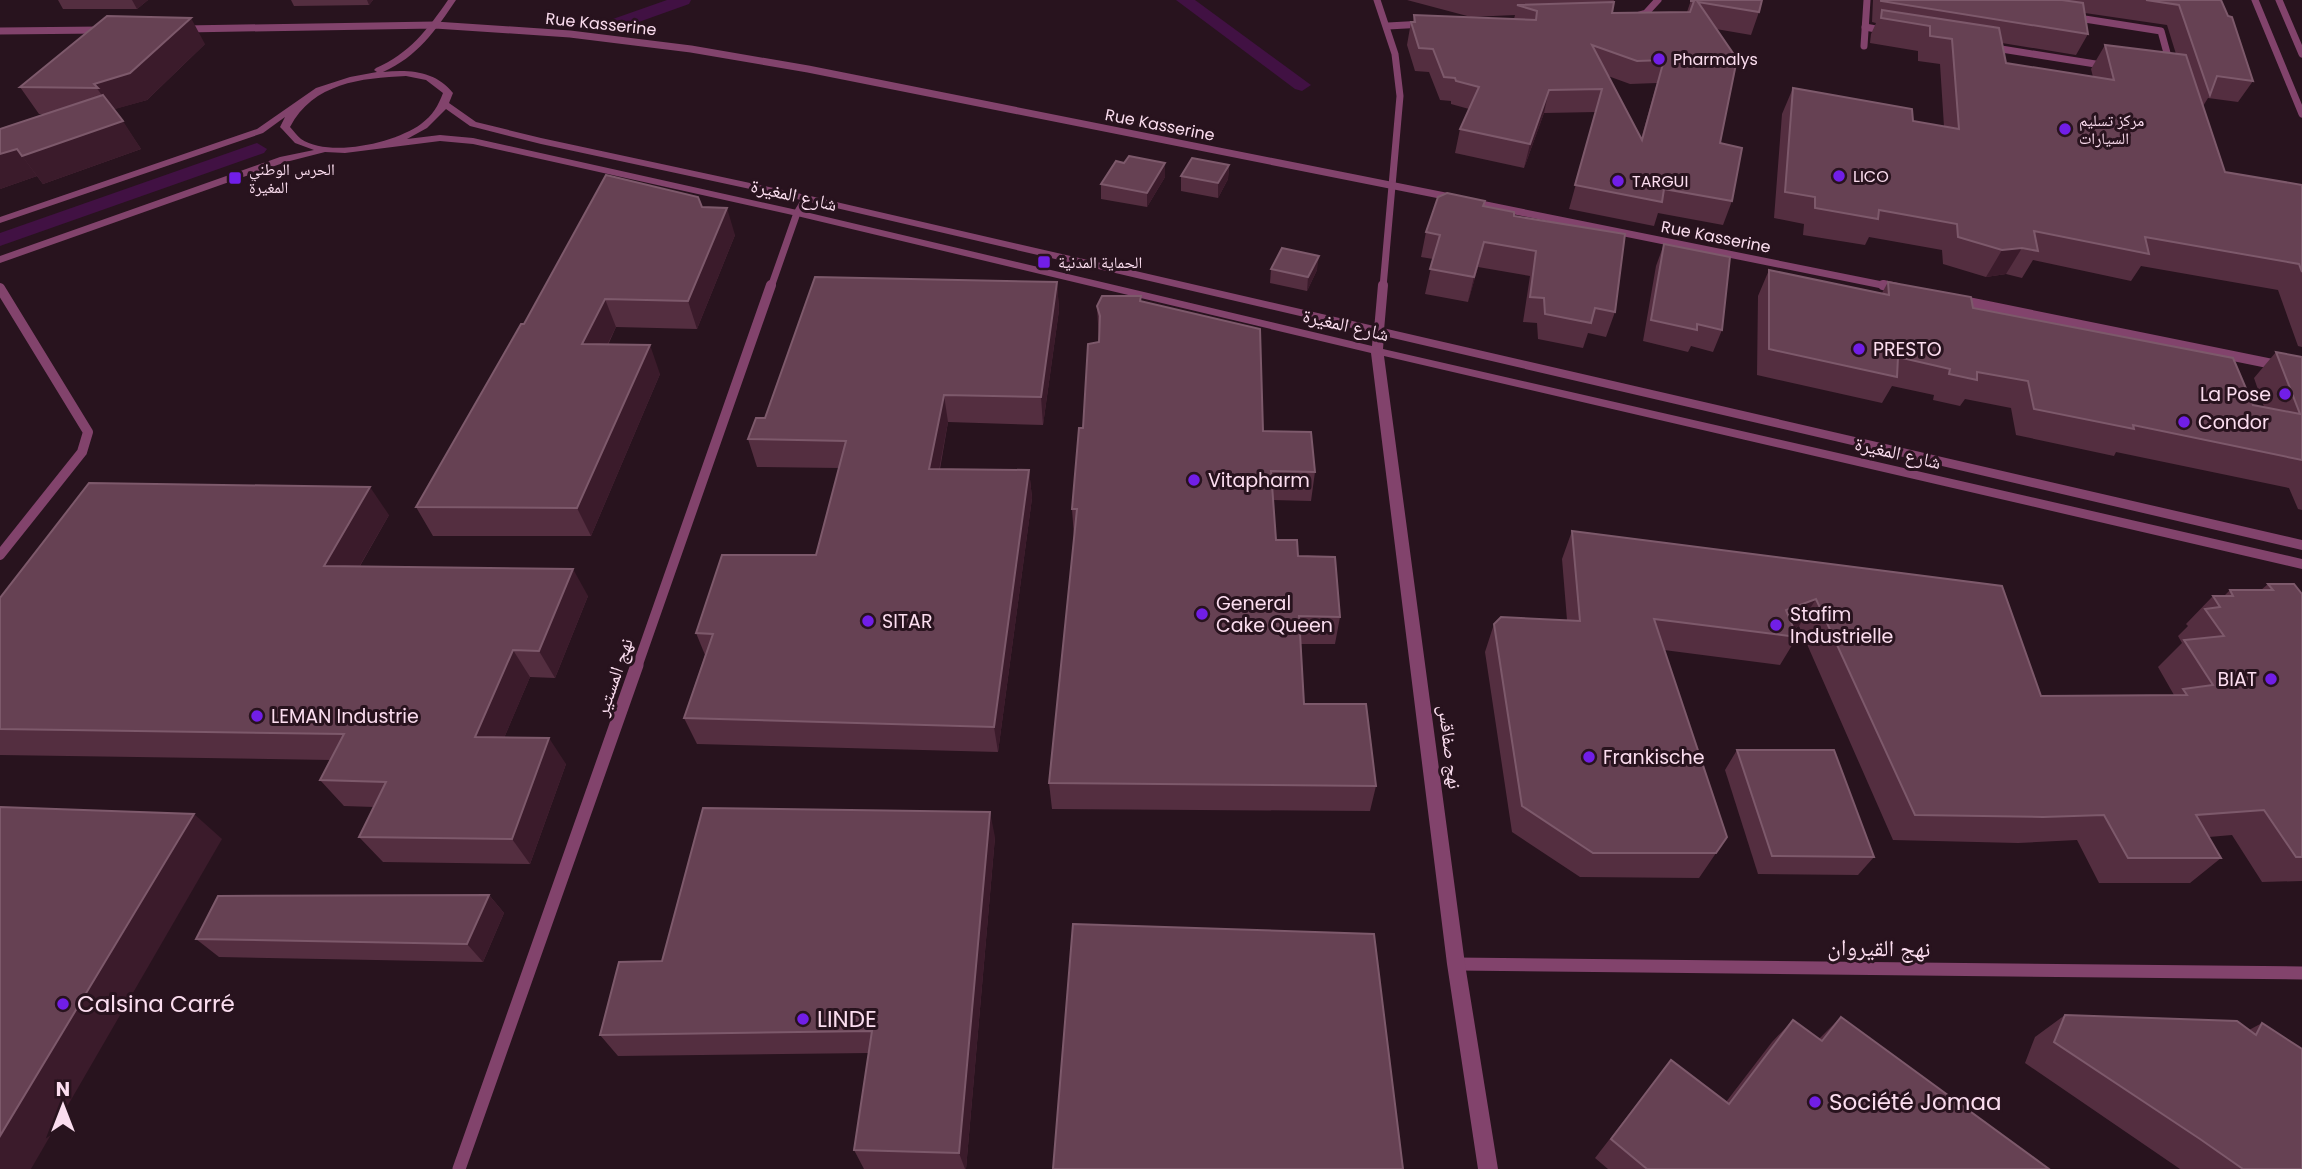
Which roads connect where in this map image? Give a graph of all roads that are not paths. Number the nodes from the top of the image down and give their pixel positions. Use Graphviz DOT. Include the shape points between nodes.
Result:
graph roads {
  1 [pos="452,0"];
  2 [pos="1377,0"];
  3 [pos="1658,0"];
  4 [pos="1867,0"];
  5 [pos="2255,0"];
  6 [pos="2278,0"];
  7 [pos="1629,17"];
  8 [pos="2068,17"];
  9 [pos="1429,24"];
  10 [pos="435,25"];
  11 [pos="1388,26"];
  12 [pos="1865,27"];
  13 [pos="177,29"];
  14 [pos="109,30"];
  15 [pos="0,31"];
  16 [pos="1892,32"];
  17 [pos="420,44"];
  18 [pos="1864,46"];
  19 [pos="1985,46"];
  20 [pos="2302,54"];
  21 [pos="2118,68"];
  22 [pos="2172,71"];
  23 [pos="426,76"];
  24 [pos="358,78"];
  25 [pos="304,100"];
  26 [pos="447,105"];
  27 [pos="2302,114"];
  28 [pos="380,145"];
  29 [pos="331,150"];
  30 [pos="1391,186"];
  31 [pos="806,198"];
  32 [pos="797,213"];
  33 [pos="0,220"];
  34 [pos="0,260"];
  35 [pos="0,288"];
  36 [pos="1908,290"];
  37 [pos="1949,299"];
  38 [pos="1379,330"];
  39 [pos="1377,351"];
  40 [pos="2302,370"];
  41 [pos="2302,545"];
  42 [pos="0,555"];
  43 [pos="2302,564"];
  44 [pos="1457,964"];
  45 [pos="2302,973"];
  46 [pos="459,1169"];
  47 [pos="1488,1169"];
  1 -- 10 [label="street"];
  2 -- 11 [label="lane"];
  3 -- 7 [label="lane" via="1646,13"];
  4 -- 12 [label="lane"];
  5 -- 27 [label="lane"];
  6 -- 20 [label="lane"];
  8 -- 22 [label="lane" via="2161,31"];
  9 -- 11 [label="lane"];
  10 -- 13 [label="lane, Rue Kasserine"];
  10 -- 17 [label="street"];
  10 -- 30 [label="lane, Rue Kasserine" via="570,34 691,49"];
  11 -- 30 [label="lane" via="1401,78"];
  12 -- 16 [label="lane"];
  12 -- 18 [label="lane"];
  14 -- 15 [label="lane"];
  17 -- 23 [label="street" via="416,61"];
  17 -- 24 [label="street" via="392,65"];
  19 -- 21 [label="lane"];
  23 -- 24 [label="street"];
  23 -- 26 [label="street" via="449,93"];
  24 -- 25 [label="street"];
  25 -- 29 [label="street" via="290,113 285,127 291,138"];
  25 -- 33 [label="street" via="260,131"];
  26 -- 28 [label="street" via="434,120 411,134"];
  26 -- 31 [label="street, شارع المغيرة" via="484,128"];
  28 -- 29 [label="street"];
  28 -- 32 [label="street, شارع المغيرة" via="458,138"];
  29 -- 34 [label="street" via="284,159"];
  30 -- 36 [label="lane, Rue Kasserine"];
  30 -- 38 [label="lane"];
  31 -- 32 [label="lane, نهج المستير"];
  31 -- 38 [label="street, شارع المغيرة"];
  32 -- 39 [label="street, شارع المغيرة"];
  32 -- 46 [label="lane, نهج المستير"];
  35 -- 42 [label="lane" via="88,432 82,452"];
  37 -- 40 [label="lane"];
  38 -- 39 [label="street, نهج صفاقس"];
  38 -- 41 [label="street, شارع المغيرة"];
  39 -- 43 [label="street, شارع المغيرة"];
  39 -- 44 [label="street, نهج صفاقس"];
  44 -- 45 [label="lane, نهج القيروان"];
  44 -- 47 [label="street, نهج صفاقس"];
}
